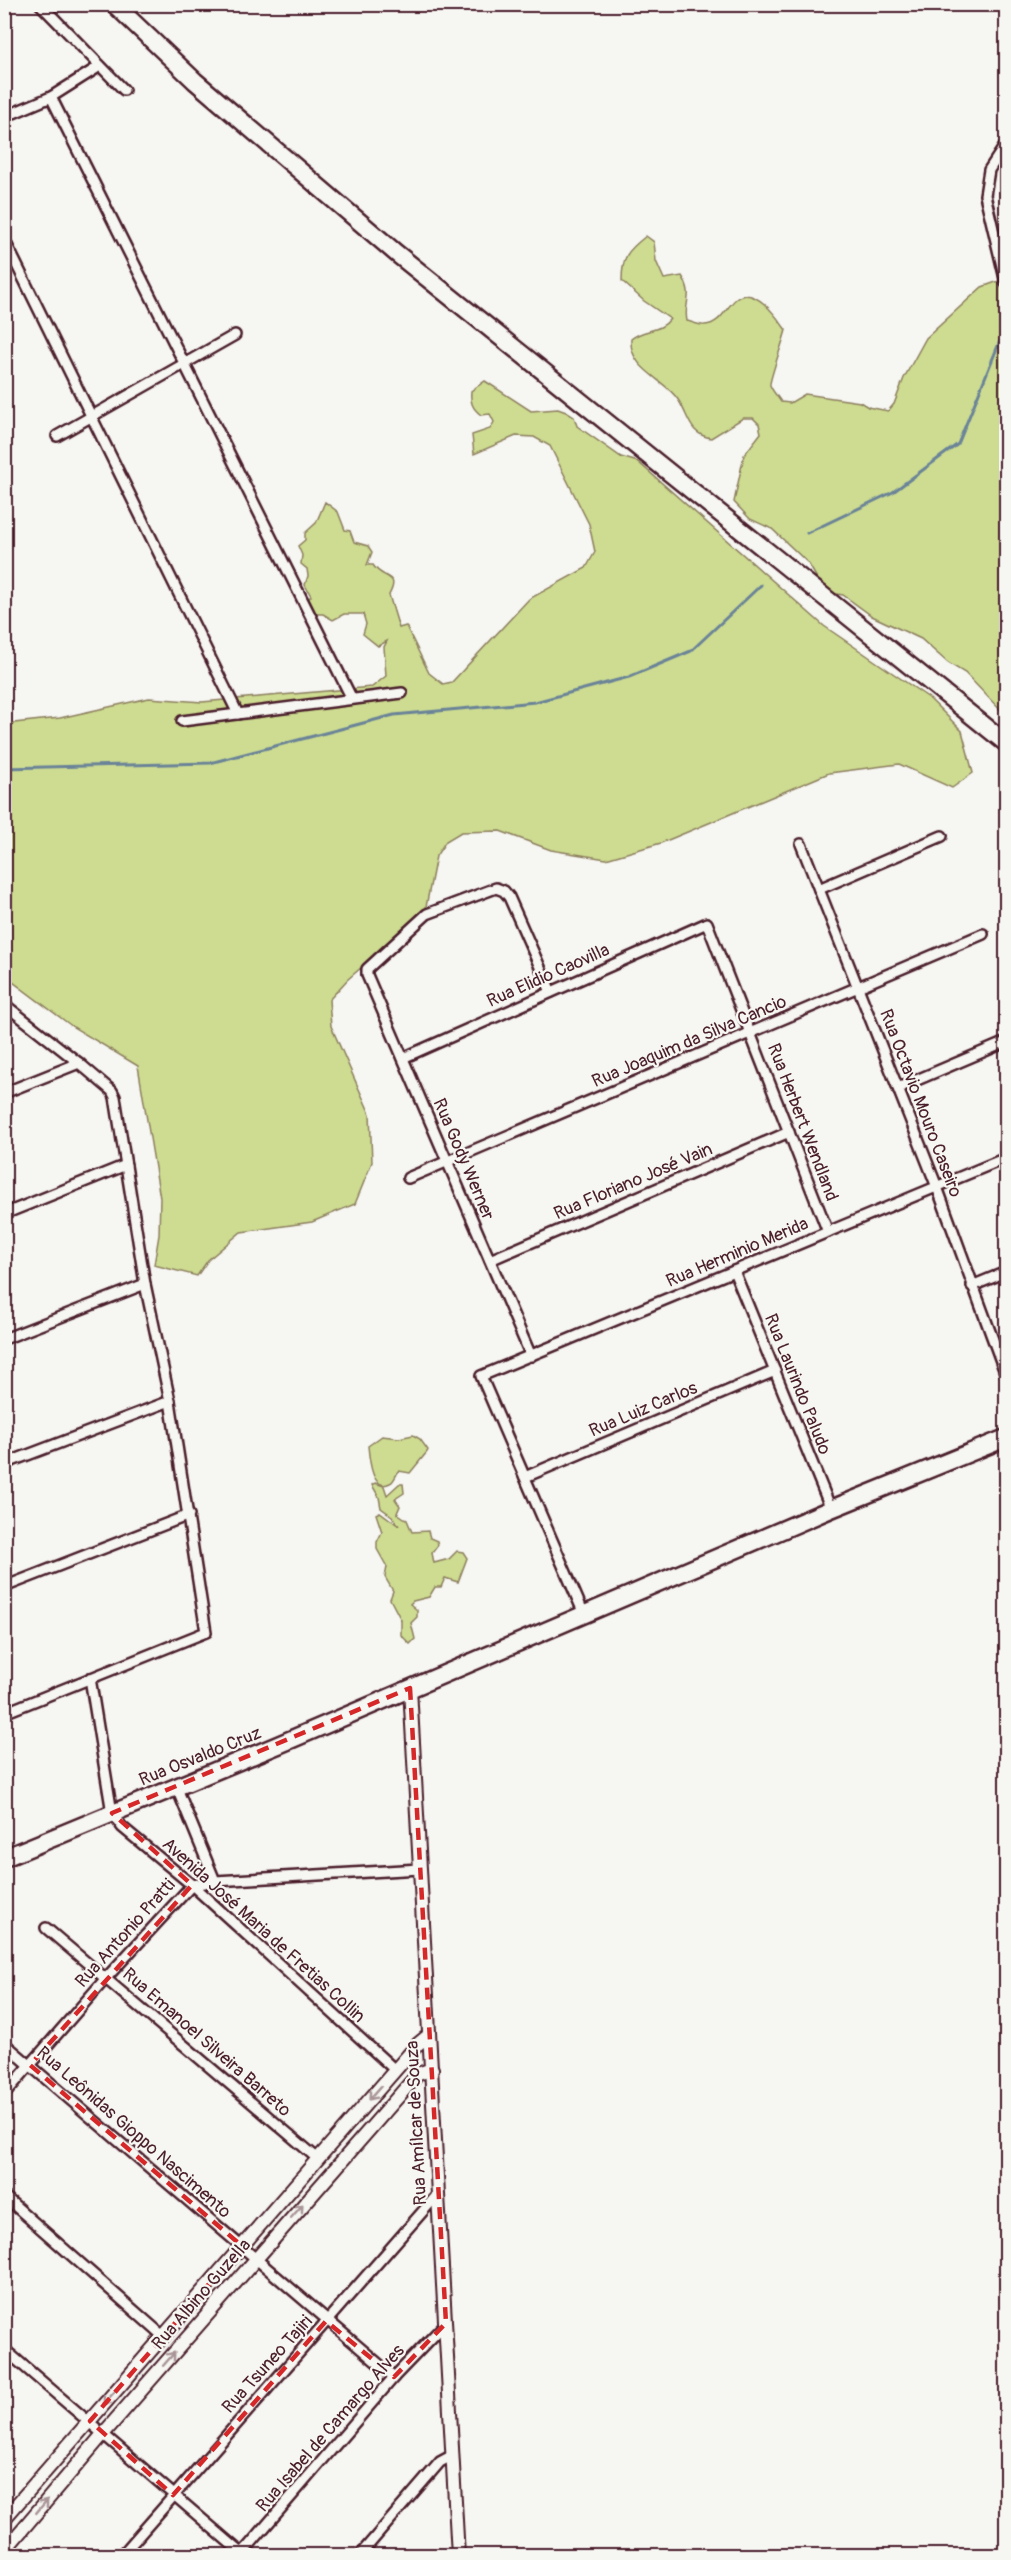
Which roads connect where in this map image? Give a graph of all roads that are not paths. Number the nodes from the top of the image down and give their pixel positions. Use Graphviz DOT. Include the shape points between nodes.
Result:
graph roads {
  1 [pos="40,4"];
  2 [pos="114,4"];
  3 [pos="100,66"];
  4 [pos="124,90"];
  5 [pos="51,97"];
  6 [pos="4,117"];
  7 [pos="1006,144"];
  8 [pos="4,239"];
  9 [pos="1006,282"];
  10 [pos="235,335"];
  11 [pos="184,364"];
  12 [pos="91,417"];
  13 [pos="57,436"];
  14 [pos="402,693"];
  15 [pos="352,699"];
  16 [pos="238,714"];
  17 [pos="182,721"];
  18 [pos="1006,743"];
  19 [pos="942,836"];
  20 [pos="801,844"];
  21 [pos="819,889"];
  22 [pos="707,923"];
  23 [pos="983,934"];
  24 [pos="858,987"];
  25 [pos="551,992"];
  26 [pos="4,1004"];
  27 [pos="750,1033"];
  28 [pos="1006,1042"];
  29 [pos="403,1058"];
  30 [pos="79,1063"];
  31 [pos="898,1088"];
  32 [pos="4,1093"];
  33 [pos="789,1132"];
  34 [pos="1006,1158"];
  35 [pos="447,1161"];
  36 [pos="126,1166"];
  37 [pos="408,1178"];
  38 [pos="937,1187"];
  39 [pos="4,1214"];
  40 [pos="828,1232"];
  41 [pos="490,1260"];
  42 [pos="734,1271"];
  43 [pos="1006,1272"];
  44 [pos="145,1284"];
  45 [pos="972,1287"];
  46 [pos="4,1339"];
  47 [pos="531,1356"];
  48 [pos="775,1371"];
  49 [pos="1006,1375"];
  50 [pos="170,1401"];
  51 [pos="1006,1438"];
  52 [pos="4,1464"];
  53 [pos="525,1477"];
  54 [pos="831,1509"];
  55 [pos="189,1515"];
  56 [pos="4,1587"];
  57 [pos="584,1614"];
  58 [pos="90,1678"];
  59 [pos="410,1688"];
  60 [pos="4,1713"];
  61 [pos="176,1786"];
  62 [pos="112,1813"];
  63 [pos="4,1858"];
  64 [pos="420,1869"];
  65 [pos="215,1881"];
  66 [pos="192,1885"];
  67 [pos="45,1928"];
  68 [pos="106,1977"];
  69 [pos="429,2035"];
  70 [pos="4,2043"];
  71 [pos="30,2065"];
  72 [pos="432,2069"];
  73 [pos="395,2070"];
  74 [pos="4,2095"];
  75 [pos="318,2159"];
  76 [pos="438,2194"];
  77 [pos="4,2196"];
  78 [pos="242,2246"];
  79 [pos="256,2258"];
  80 [pos="327,2321"];
  81 [pos="446,2324"];
  82 [pos="164,2336"];
  83 [pos="4,2349"];
  84 [pos="394,2377"];
  85 [pos="90,2421"];
  86 [pos="104,2433"];
  87 [pos="453,2455"];
  88 [pos="173,2494"];
  89 [pos="7,2510"];
  90 [pos="4,2551"];
  91 [pos="243,2555"];
  92 [pos="121,2556"];
  93 [pos="359,2556"];
  94 [pos="458,2556"];
  1 -- 3 [label="street"];
  2 -- 18 [label="highway" via="195,81 396,254"];
  3 -- 4 [label="street"];
  3 -- 5 [label="street"];
  5 -- 6 [label="street"];
  5 -- 11 [label="street"];
  7 -- 9 [label="street" via="989,170 985,195"];
  8 -- 12 [label="street"];
  10 -- 11 [label="street"];
  11 -- 12 [label="street"];
  11 -- 15 [label="street"];
  12 -- 13 [label="street"];
  12 -- 16 [label="street"];
  14 -- 15 [label="street"];
  15 -- 16 [label="street"];
  16 -- 17 [label="street"];
  19 -- 21 [label="street"];
  20 -- 21 [label="street, Rua Octavio Mouro Caseiro"];
  21 -- 24 [label="street, Rua Octavio Mouro Caseiro"];
  22 -- 25 [label="street, Rua Elidio Caovilla"];
  22 -- 27 [label="street, Rua Herbert Wendland"];
  23 -- 24 [label="street, Rua Joaquim da Silva Cancio"];
  24 -- 27 [label="street, Rua Joaquim da Silva Cancio"];
  24 -- 31 [label="street, Rua Octavio Mouro Caseiro"];
  25 -- 29 [label="street, Rua Elidio Caovilla"];
  25 -- 29 [label="street, Rua Gody Werner" via="504,891 496,888 427,914 367,969"];
  26 -- 30 [label="street"];
  27 -- 33 [label="street, Rua Herbert Wendland"];
  27 -- 35 [label="street, Rua Joaquim da Silva Cancio"];
  28 -- 31 [label="street"];
  29 -- 35 [label="street, Rua Gody Werner"];
  30 -- 32 [label="street"];
  30 -- 36 [label="street" via="115,1097"];
  31 -- 38 [label="street, Rua Octavio Mouro Caseiro"];
  33 -- 40 [label="street, Rua Herbert Wendland"];
  33 -- 41 [label="street, Rua Floriano José Vain"];
  34 -- 38 [label="street, Rua Herminio Merida"];
  35 -- 37 [label="street, Rua Joaquim da Silva Cancio"];
  35 -- 41 [label="street, Rua Gody Werner"];
  36 -- 39 [label="street"];
  36 -- 44 [label="street"];
  38 -- 40 [label="street, Rua Herminio Merida"];
  38 -- 45 [label="street, Rua Octavio Mouro Caseiro"];
  40 -- 42 [label="street, Rua Herminio Merida"];
  41 -- 47 [label="street, Rua Gody Werner"];
  42 -- 47 [label="street, Rua Herminio Merida"];
  42 -- 48 [label="street, Rua Laurindo Paludo"];
  43 -- 45 [label="street"];
  44 -- 46 [label="street"];
  44 -- 50 [label="street"];
  45 -- 49 [label="street, Rua Octavio Mouro Caseiro"];
  47 -- 53 [label="street, Rua Herminio Merida" via="481,1376"];
  48 -- 53 [label="street, Rua Luiz Carlos"];
  48 -- 54 [label="street, Rua Laurindo Paludo"];
  50 -- 52 [label="street"];
  50 -- 55 [label="street"];
  51 -- 54 [label="highway, Rua Osvaldo Cruz"];
  53 -- 57 [label="street"];
  54 -- 57 [label="highway, Rua Osvaldo Cruz"];
  55 -- 56 [label="street"];
  55 -- 58 [label="street" via="206,1632"];
  57 -- 59 [label="highway, Rua Osvaldo Cruz"];
  58 -- 60 [label="street"];
  58 -- 62 [label="street"];
  59 -- 61 [label="highway, Rua Osvaldo Cruz"];
  59 -- 64 [label="street, Rua Amílcar de Souza"];
  61 -- 62 [label="highway, Rua Osvaldo Cruz"];
  61 -- 65 [label="street"];
  62 -- 63 [label="highway, Rua Osvaldo Cruz"];
  62 -- 66 [label="street, Avenida José Maria de Fretias Collin" via="122,1827"];
  64 -- 65 [label="street, Rua Antonio Pratti"];
  64 -- 69 [label="street, Rua Amílcar de Souza"];
  65 -- 66 [label="street, Rua Antonio Pratti"];
  66 -- 68 [label="street, Rua Antonio Pratti"];
  66 -- 73 [label="street, Avenida José Maria de Fretias Collin"];
  67 -- 68 [label="street, Rua Emanoel Silveira Barreto"];
  68 -- 71 [label="street, Rua Antonio Pratti"];
  68 -- 75 [label="street, Rua Emanoel Silveira Barreto"];
  69 -- 72 [label="street, Rua Amílcar de Souza"];
  69 -- 73 [label="street, Rua Albino Guzella"];
  70 -- 71 [label="street, Rua Leônidas Gioppo Nascimento"];
  71 -- 74 [label="street, Rua Antonio Pratti"];
  71 -- 78 [label="street, Rua Leônidas Gioppo Nascimento"];
  72 -- 76 [label="street, Rua Amílcar de Souza"];
  79 -- 72 [label="street, Rua Albino Guzella, one-way" via="418,2074"];
  73 -- 75 [label="street, Rua Albino Guzella, one-way"];
  75 -- 78 [label="street, Rua Albino Guzella"];
  76 -- 80 [label="street, Rua Tsuneo Tajiri"];
  76 -- 81 [label="street, Rua Amílcar de Souza"];
  77 -- 82 [label="street"];
  78 -- 79 [label="street, Rua Leônidas Gioppo Nascimento"];
  78 -- 82 [label="street, Rua Albino Guzella"];
  79 -- 80 [label="street, Rua Leônidas Gioppo Nascimento"];
  86 -- 79 [label="street, Rua Albino Guzella, one-way"];
  80 -- 84 [label="street, Rua Leônidas Gioppo Nascimento"];
  80 -- 88 [label="street, Rua Tsuneo Tajiri"];
  81 -- 84 [label="street, Rua Isabel de Camargo Alves"];
  81 -- 87 [label="street, Rua Amílcar de Souza"];
  82 -- 85 [label="street, Rua Albino Guzella, one-way"];
  83 -- 85 [label="street"];
  84 -- 91 [label="street, Rua Isabel de Camargo Alves"];
  85 -- 86 [label="street"];
  85 -- 89 [label="street, Rua Albino Guzella"];
  86 -- 88 [label="street"];
  90 -- 86 [label="street, Rua Albino Guzella, one-way"];
  87 -- 93 [label="street" via="440,2462"];
  87 -- 94 [label="street, Rua Amílcar de Souza"];
  88 -- 91 [label="street"];
  88 -- 92 [label="street, Rua Tsuneo Tajiri"];
}
